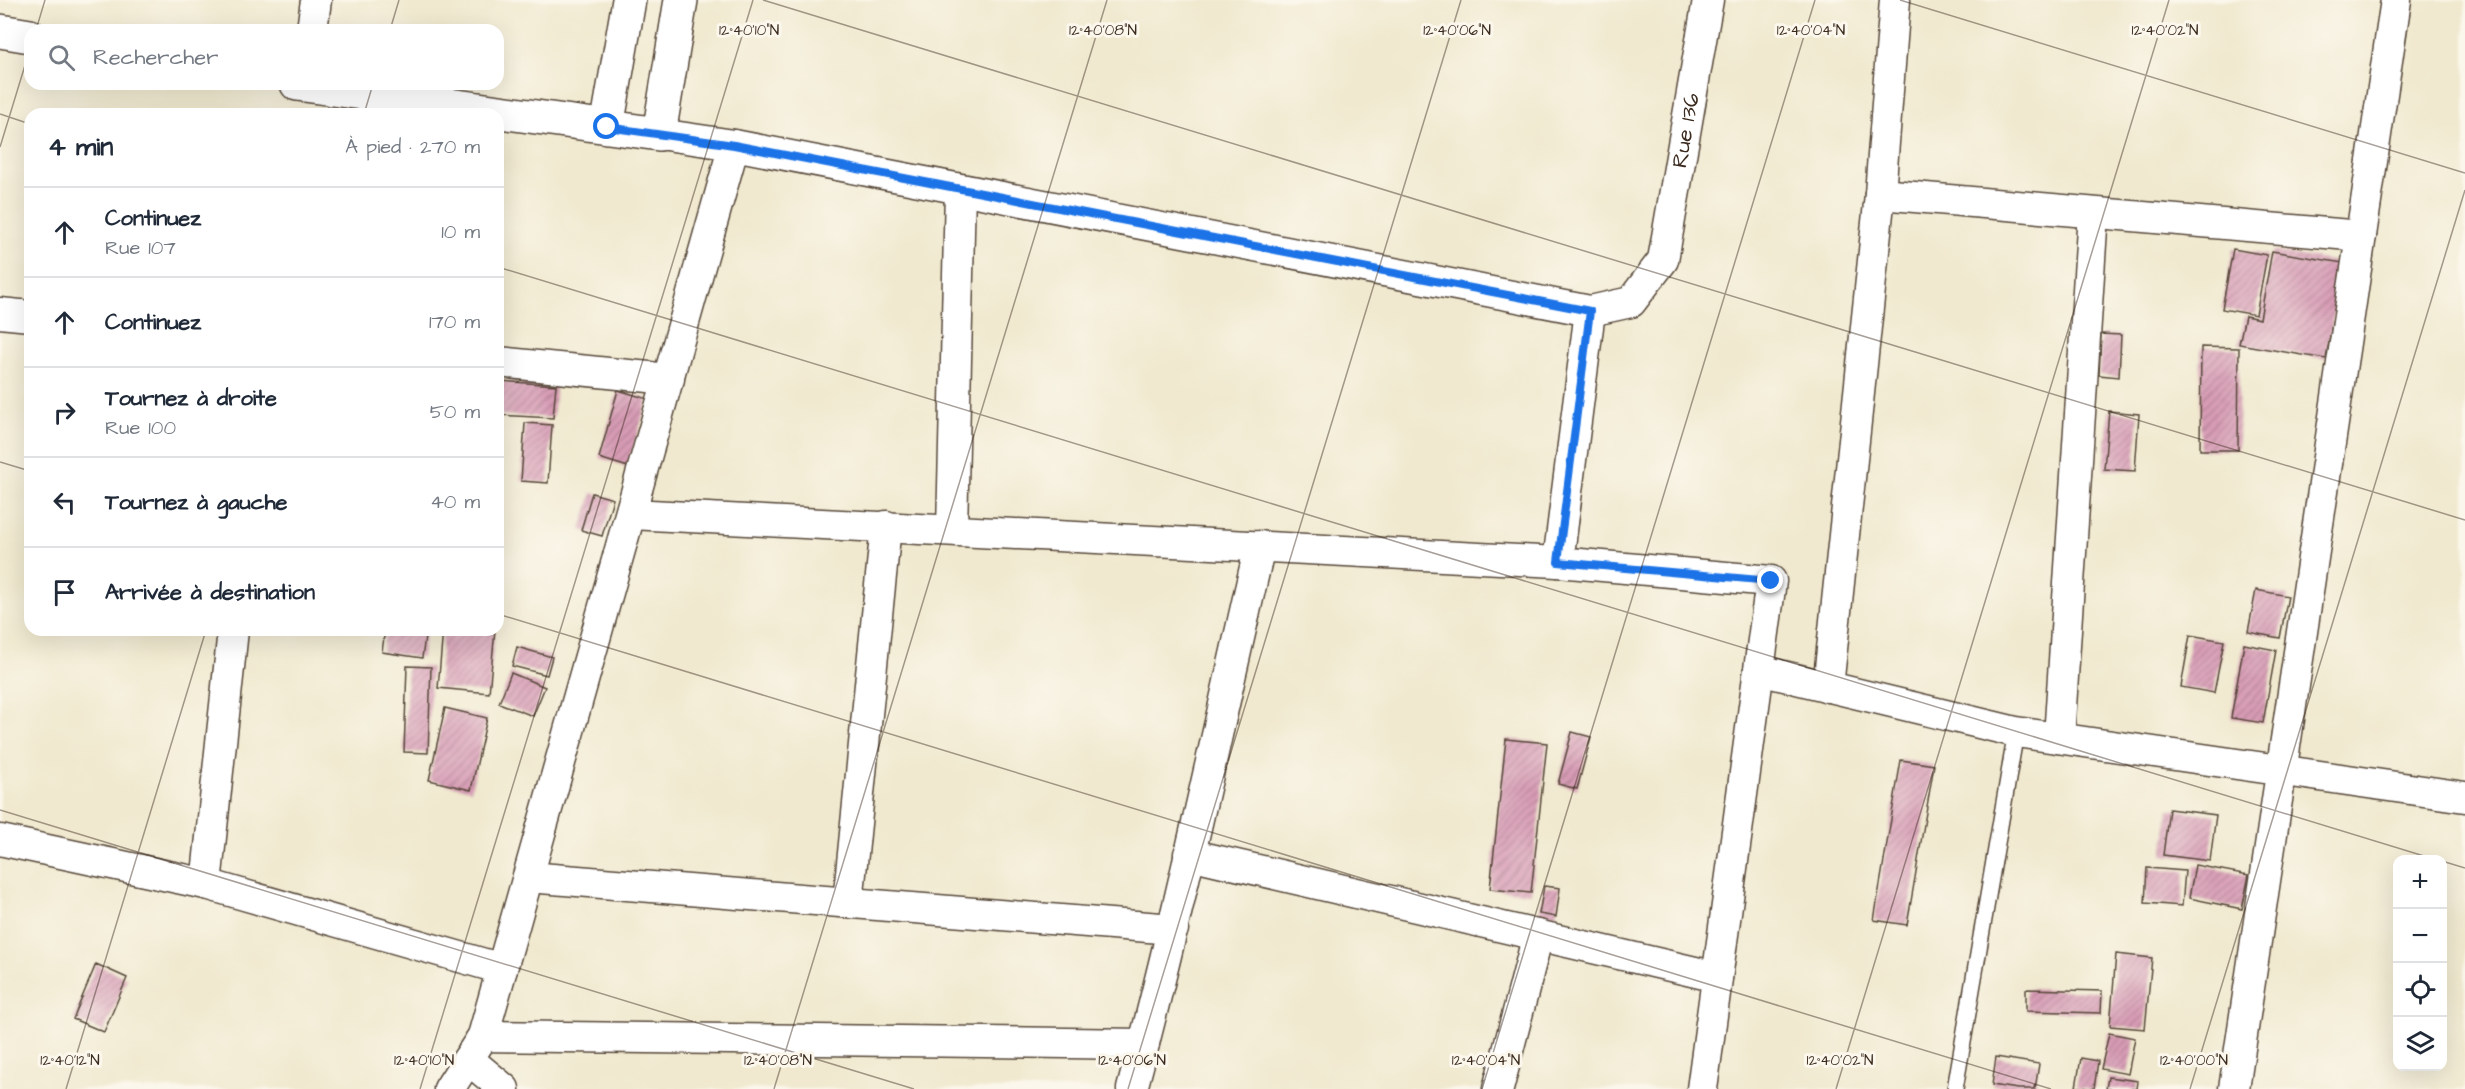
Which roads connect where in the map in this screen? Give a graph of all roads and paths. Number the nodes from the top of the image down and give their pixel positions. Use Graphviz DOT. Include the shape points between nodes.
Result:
graph roads {
  1 [pos="316,0"];
  2 [pos="629,0"];
  3 [pos="681,0"];
  4 [pos="1708,0"];
  5 [pos="1895,0"];
  6 [pos="2396,0"];
  7 [pos="313,24"];
  8 [pos="0,31"];
  9 [pos="24,35"];
  10 [pos="344,90"];
  11 [pos="472,108"];
  12 [pos="504,113"];
  13 [pos="607,127"];
  14 [pos="659,134"];
  15 [pos="734,145"];
  16 [pos="960,190"];
  17 [pos="1880,194"];
  18 [pos="2093,213"];
  19 [pos="2361,236"];
  20 [pos="1590,311"];
  21 [pos="0,314"];
  22 [pos="24,316"];
  23 [pos="504,363"];
  24 [pos="669,379"];
  25 [pos="631,514"];
  26 [pos="886,526"];
  27 [pos="952,530"];
  28 [pos="1260,546"];
  29 [pos="1558,562"];
  30 [pos="232,636"];
  31 [pos="1759,670"];
  32 [pos="1828,687"];
  33 [pos="2016,732"];
  34 [pos="2059,738"];
  35 [pos="2281,771"];
  36 [pos="2465,797"];
  37 [pos="0,840"];
  38 [pos="1189,854"];
  39 [pos="528,877"];
  40 [pos="206,884"];
  41 [pos="848,903"];
  42 [pos="1173,929"];
  43 [pos="1538,935"];
  44 [pos="502,969"];
  45 [pos="1717,977"];
  46 [pos="1144,1044"];
  47 [pos="476,1047"];
  48 [pos="449,1089"];
  49 [pos="504,1089"];
  50 [pos="1132,1089"];
  51 [pos="1498,1089"];
  52 [pos="1702,1089"];
  53 [pos="1955,1089"];
  54 [pos="2234,1089"];
  1 -- 7 [label="street"];
  2 -- 13 [label="main road"];
  3 -- 14 [label="main road"];
  4 -- 20 [label="street, Rue 136" via="1663,260 1631,302"];
  5 -- 17 [label="street"];
  6 -- 19 [label="street"];
  8 -- 9 [label="main road"];
  10 -- 11 [label="main road"];
  12 -- 13 [label="main road"];
  13 -- 14 [label="main road"];
  14 -- 15 [label="street"];
  15 -- 16 [label="street"];
  15 -- 24 [label="street"];
  16 -- 20 [label="street"];
  16 -- 27 [label="street"];
  17 -- 18 [label="street"];
  17 -- 32 [label="street"];
  18 -- 19 [label="street"];
  18 -- 34 [label="street"];
  19 -- 35 [label="street"];
  20 -- 29 [label="street"];
  21 -- 22 [label="street"];
  23 -- 24 [label="street"];
  24 -- 25 [label="street"];
  25 -- 26 [label="street"];
  25 -- 39 [label="street"];
  26 -- 27 [label="street"];
  26 -- 41 [label="street"];
  27 -- 28 [label="street"];
  28 -- 29 [label="street"];
  28 -- 38 [label="street"];
  29 -- 31 [label="street" via="1771,581"];
  30 -- 40 [label="street"];
  31 -- 32 [label="street"];
  31 -- 45 [label="street"];
  32 -- 33 [label="street"];
  33 -- 34 [label="street"];
  33 -- 53 [label="lane"];
  34 -- 35 [label="street"];
  35 -- 36 [label="street"];
  35 -- 54 [label="street"];
  37 -- 40 [label="street"];
  38 -- 42 [label="street"];
  38 -- 43 [label="street"];
  39 -- 41 [label="street"];
  39 -- 44 [label="street"];
  40 -- 44 [label="street"];
  41 -- 42 [label="street"];
  42 -- 46 [label="street"];
  43 -- 45 [label="street"];
  43 -- 51 [label="street"];
  44 -- 47 [label="street"];
  45 -- 52 [label="street"];
  46 -- 47 [label="street"];
  46 -- 50 [label="street"];
  47 -- 48 [label="street"];
  47 -- 49 [label="street"];
}
